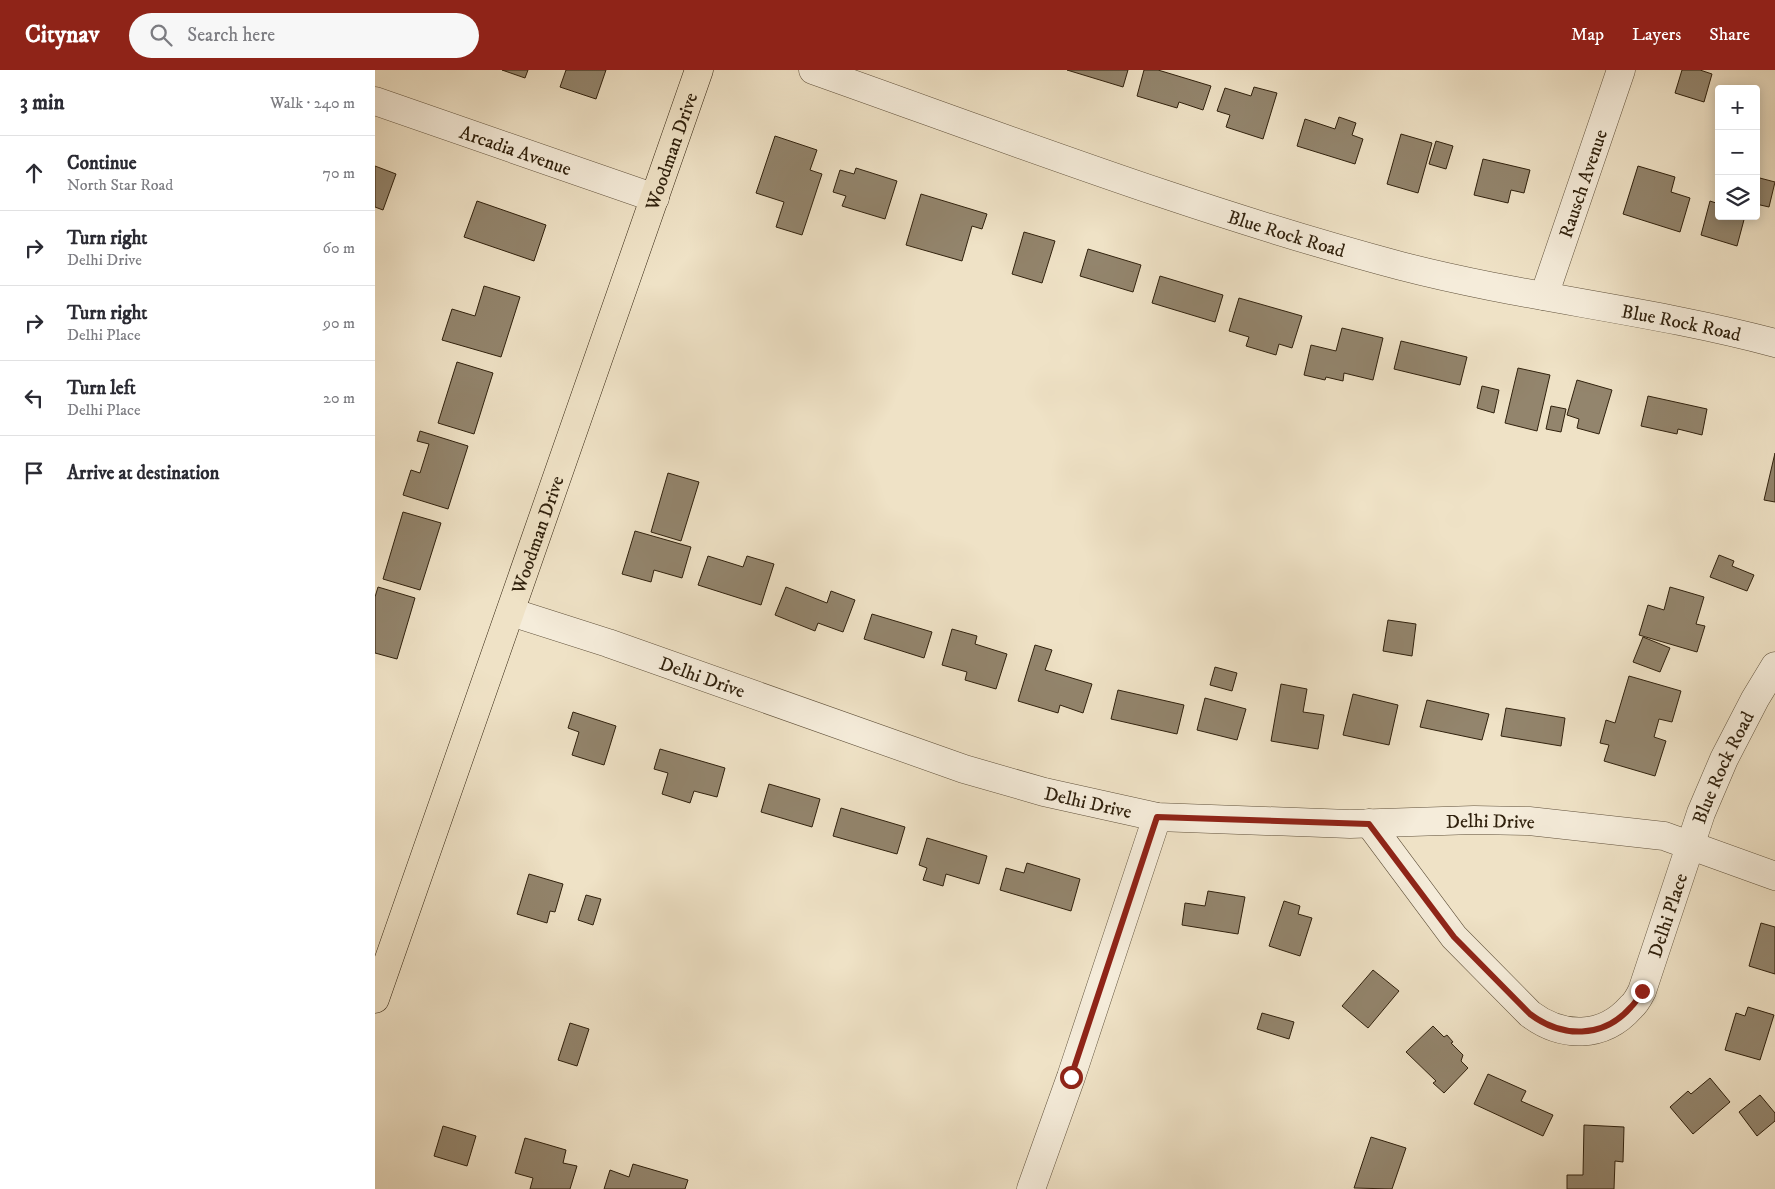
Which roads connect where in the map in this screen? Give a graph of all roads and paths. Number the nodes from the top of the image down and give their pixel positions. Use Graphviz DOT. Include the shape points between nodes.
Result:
graph roads {
  1 [pos="699,70"];
  2 [pos="813,70"];
  3 [pos="1621,70"];
  4 [pos="375,101"];
  5 [pos="655,198"];
  6 [pos="1544,296"];
  7 [pos="1775,343"];
  8 [pos="511,612"];
  9 [pos="1775,666"];
  10 [pos="1157,817"];
  11 [pos="1369,824"];
  12 [pos="1691,844"];
  13 [pos="1775,876"];
  14 [pos="375,999"];
  15 [pos="1031,1189"];
  1 -- 5 [label="main road, Woodman Drive"];
  2 -- 6 [label="street, Blue Rock Road" via="1131,183 1257,224 1401,266"];
  3 -- 6 [label="street, Rausch Avenue"];
  4 -- 5 [label="street, Arcadia Avenue"];
  5 -- 8 [label="main road, Woodman Drive"];
  6 -- 7 [label="street, Blue Rock Road" via="1729,331"];
  8 -- 10 [label="street, Delhi Drive" via="964,769 1044,792"];
  8 -- 14 [label="main road, Woodman Drive"];
  9 -- 12 [label="street, Blue Rock Road" via="1724,759"];
  10 -- 11 [label="street, Delhi Drive"];
  10 -- 15 [label="street"];
  11 -- 12 [label="street, Delhi Drive" via="1529,821 1664,836"];
  11 -- 12 [label="street, Delhi Place" via="1454,937 1530,1014 1540,1022 1564,1031 1601,1028 1618,1020 1632,1007 1642,991"];
  12 -- 13 [label="street, Delhi Drive"];
}
